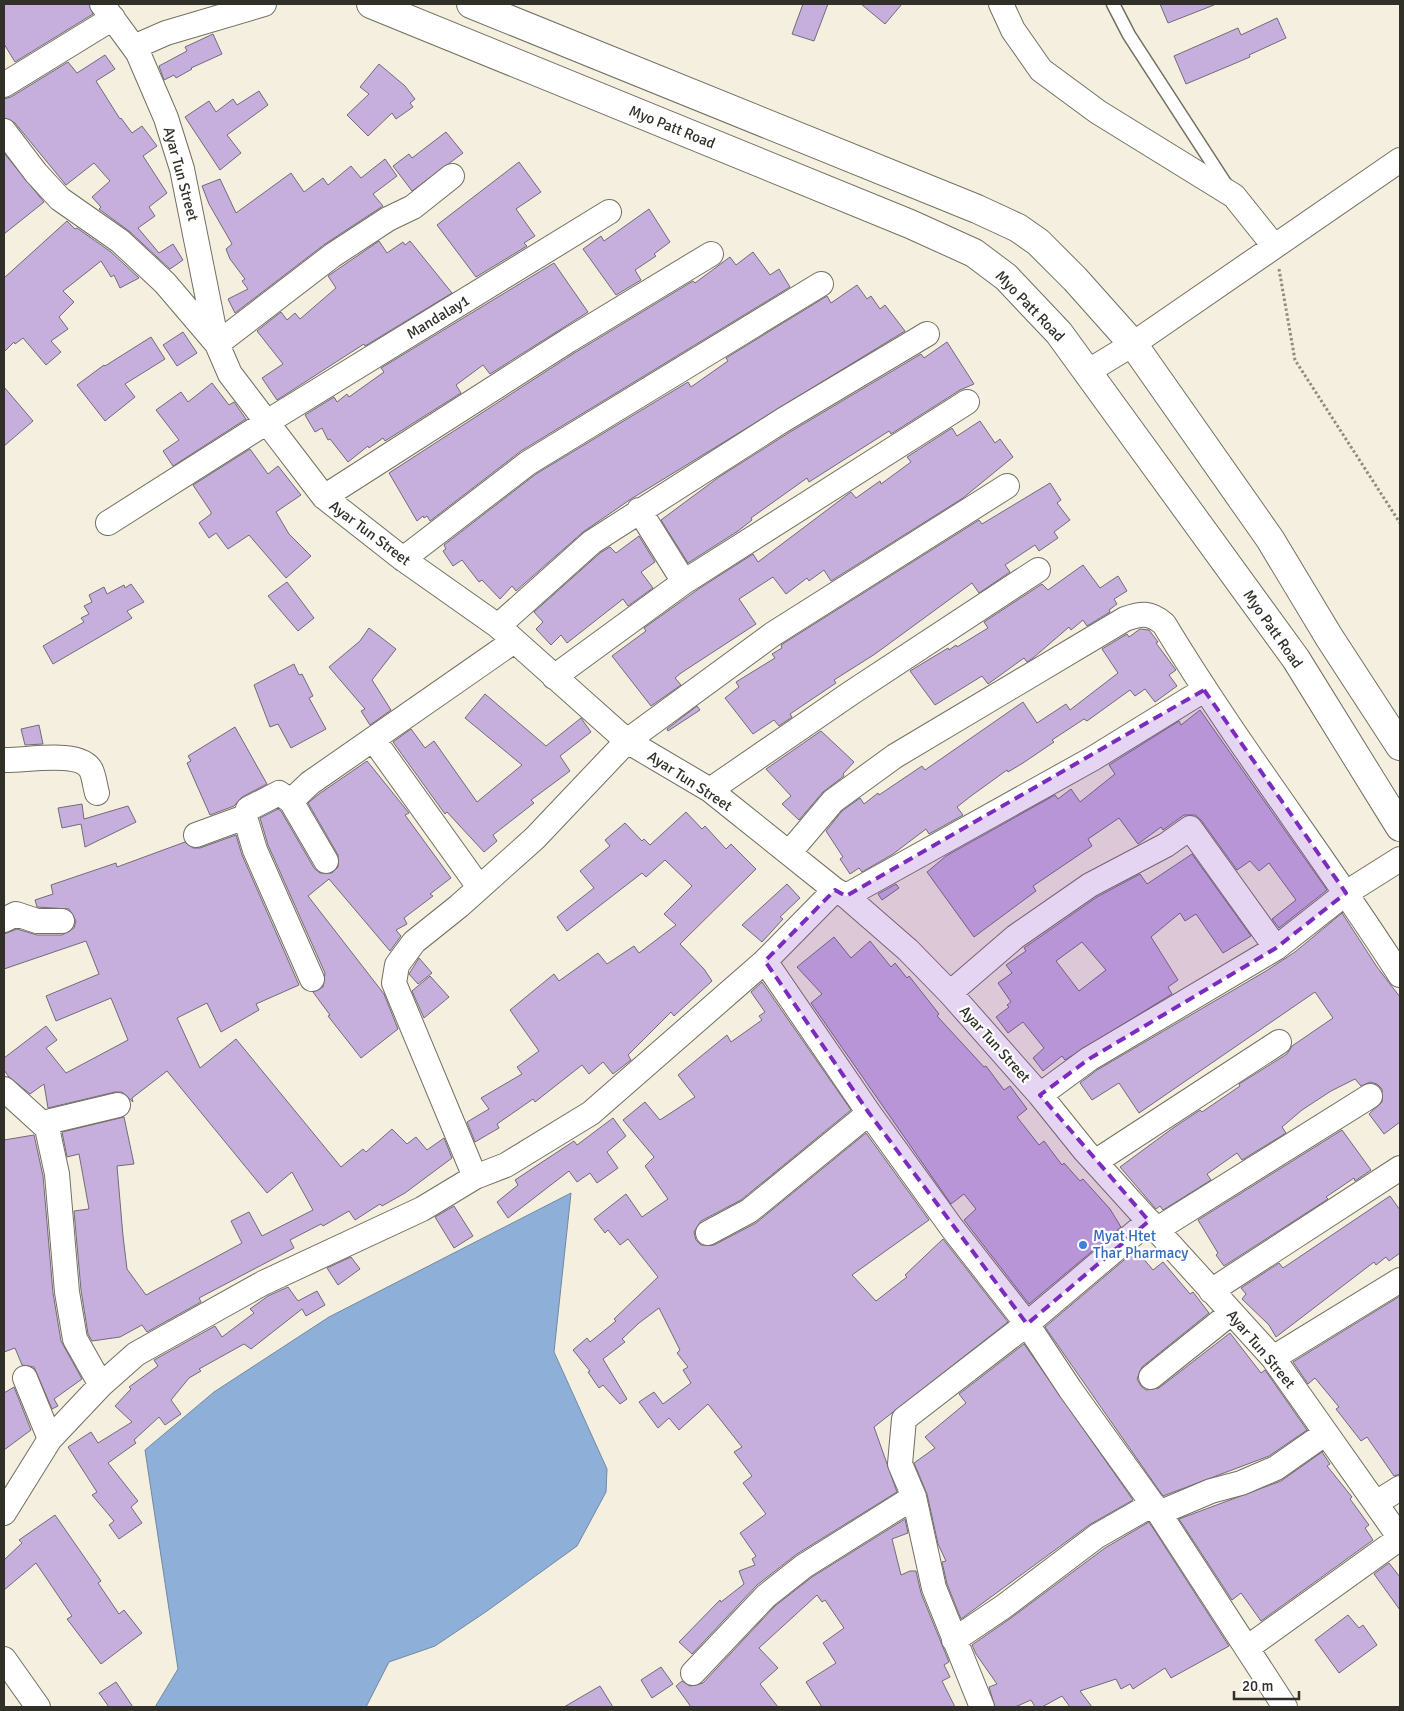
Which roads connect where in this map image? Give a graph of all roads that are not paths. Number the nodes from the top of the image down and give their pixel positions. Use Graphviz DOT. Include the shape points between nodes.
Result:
graph roads {
  1 [pos="264,4"];
  2 [pos="371,4"];
  3 [pos="471,4"];
  4 [pos="1001,4"];
  5 [pos="1114,4"];
  6 [pos="108,11"];
  7 [pos="134,47"];
  8 [pos="4,85"];
  9 [pos="4,131"];
  10 [pos="1400,160"];
  11 [pos="452,176"];
  12 [pos="924,187"];
  13 [pos="1234,196"];
  14 [pos="609,212"];
  15 [pos="910,224"];
  16 [pos="1274,246"];
  17 [pos="711,254"];
  18 [pos="822,284"];
  19 [pos="927,334"];
  20 [pos="217,344"];
  21 [pos="1133,344"];
  22 [pos="1087,372"];
  23 [pos="967,402"];
  24 [pos="267,422"];
  25 [pos="1007,486"];
  26 [pos="324,498"];
  27 [pos="640,510"];
  28 [pos="108,523"];
  29 [pos="403,559"];
  30 [pos="1038,570"];
  31 [pos="684,582"];
  32 [pos="506,634"];
  33 [pos="1329,637"];
  34 [pos="1296,659"];
  35 [pos="554,677"];
  36 [pos="1204,690"];
  37 [pos="373,739"];
  38 [pos="627,741"];
  39 [pos="1400,746"];
  40 [pos="4,760"];
  41 [pos="710,790"];
  42 [pos="97,793"];
  43 [pos="291,800"];
  44 [pos="246,817"];
  45 [pos="1400,827"];
  46 [pos="196,835"];
  47 [pos="789,853"];
  48 [pos="1400,858"];
  49 [pos="326,861"];
  50 [pos="479,887"];
  51 [pos="840,893"];
  52 [pos="1346,893"];
  53 [pos="4,920"];
  54 [pos="62,921"];
  55 [pos="1276,948"];
  56 [pos="765,960"];
  57 [pos="1400,975"];
  58 [pos="312,979"];
  59 [pos="950,993"];
  60 [pos="1279,1042"];
  61 [pos="4,1089"];
  62 [pos="1040,1094"];
  63 [pos="1370,1096"];
  64 [pos="118,1105"];
  65 [pos="869,1113"];
  66 [pos="47,1128"];
  67 [pos="1095,1162"];
  68 [pos="1400,1168"];
  69 [pos="475,1177"];
  70 [pos="1152,1225"];
  71 [pos="708,1233"];
  72 [pos="1400,1280"];
  73 [pos="1212,1291"];
  74 [pos="1231,1313"];
  75 [pos="1026,1324"];
  76 [pos="1273,1358"];
  77 [pos="1151,1377"];
  78 [pos="25,1378"];
  79 [pos="101,1384"];
  80 [pos="1326,1433"];
  81 [pos="50,1438"];
  82 [pos="1400,1488"];
  83 [pos="914,1497"];
  84 [pos="1376,1503"];
  85 [pos="1156,1509"];
  86 [pos="4,1513"];
  87 [pos="1400,1538"];
  88 [pos="954,1640"];
  89 [pos="1247,1648"];
  90 [pos="4,1659"];
  91 [pos="693,1673"];
  92 [pos="38,1707"];
  93 [pos="982,1707"];
  94 [pos="1285,1707"];
  1 -- 7 [label="street" via="166,33"];
  2 -- 15 [label="main road, Myo Patt Road"];
  3 -- 12 [label="main road"];
  4 -- 13 [label="street" via="1041,70 1098,112"];
  5 -- 13 [label="lane" via="1129,35"];
  6 -- 7 [label="street, Ayar Tun Street"];
  6 -- 8 [label="street"];
  7 -- 20 [label="street, Ayar Tun Street" via="166,118 182,169"];
  9 -- 20 [label="street" via="60,199 120,242 165,283"];
  10 -- 16 [label="street"];
  11 -- 20 [label="street" via="413,207 388,219 333,255"];
  12 -- 15 [label="main road"];
  12 -- 21 [label="main road" via="1018,228 1038,242"];
  13 -- 16 [label="street"];
  14 -- 24 [label="street, Mandalay1"];
  15 -- 22 [label="main road, Myo Patt Road" via="974,253 1006,277 1059,334"];
  16 -- 21 [label="street"];
  17 -- 26 [label="street" via="568,340"];
  18 -- 29 [label="street" via="528,463"];
  19 -- 27 [label="street"];
  20 -- 24 [label="street, Ayar Tun Street" via="230,374"];
  21 -- 22 [label="street"];
  21 -- 33 [label="main road" via="1270,539"];
  22 -- 34 [label="main road, Myo Patt Road"];
  23 -- 31 [label="street"];
  24 -- 26 [label="street, Ayar Tun Street"];
  24 -- 28 [label="street, Mandalay1"];
  25 -- 38 [label="street" via="773,634"];
  26 -- 29 [label="street, Ayar Tun Street"];
  27 -- 31 [label="street"];
  27 -- 32 [label="street" via="592,542"];
  29 -- 32 [label="street, Ayar Tun Street"];
  30 -- 41 [label="street" via="850,693"];
  31 -- 35 [label="street"];
  32 -- 35 [label="street, Ayar Tun Street"];
  32 -- 37 [label="street"];
  33 -- 34 [label="main road"];
  33 -- 39 [label="main road"];
  34 -- 45 [label="main road, Myo Patt Road"];
  35 -- 38 [label="street, Ayar Tun Street"];
  36 -- 47 [label="street" via="1164,624 1156,617 1142,613 1125,619 895,756 833,801"];
  36 -- 51 [label="street" via="1092,759"];
  36 -- 52 [label="street"];
  37 -- 43 [label="street"];
  37 -- 50 [label="street"];
  38 -- 41 [label="street, Ayar Tun Street"];
  38 -- 50 [label="street" via="535,838"];
  40 -- 42 [label="street" via="71,757 90,769"];
  41 -- 47 [label="street, Ayar Tun Street"];
  43 -- 44 [label="street" via="278,793 248,809"];
  43 -- 49 [label="street"];
  44 -- 46 [label="street"];
  44 -- 58 [label="street" via="255,850"];
  47 -- 51 [label="street, Ayar Tun Street"];
  48 -- 52 [label="street"];
  50 -- 69 [label="street" via="414,942 396,966 394,983"];
  51 -- 56 [label="street"];
  51 -- 59 [label="street, Ayar Tun Street" via="908,950"];
  52 -- 55 [label="street"];
  52 -- 57 [label="street"];
  53 -- 54 [label="street" via="16,914 37,921"];
  55 -- 59 [label="street" via="1190,828 1166,845 1082,890 1015,937"];
  55 -- 62 [label="street" via="1089,1059"];
  56 -- 65 [label="street"];
  56 -- 69 [label="street" via="591,1113 506,1165"];
  59 -- 62 [label="street, Ayar Tun Street"];
  60 -- 67 [label="street"];
  61 -- 66 [label="street"];
  62 -- 67 [label="street, Ayar Tun Street"];
  63 -- 70 [label="street"];
  64 -- 66 [label="street" via="51,1121"];
  65 -- 71 [label="street" via="749,1212"];
  65 -- 75 [label="street"];
  66 -- 79 [label="street" via="57,1174 67,1292 75,1339"];
  67 -- 70 [label="street, Ayar Tun Street"];
  68 -- 73 [label="street"];
  69 -- 79 [label="street" via="422,1209 263,1283 176,1330 136,1354"];
  70 -- 73 [label="street, Ayar Tun Street"];
  70 -- 75 [label="street"];
  72 -- 76 [label="street"];
  73 -- 74 [label="street, Ayar Tun Street"];
  74 -- 76 [label="street, Ayar Tun Street"];
  74 -- 77 [label="street"];
  75 -- 83 [label="street" via="904,1419 900,1464"];
  75 -- 85 [label="street"];
  76 -- 80 [label="street, Ayar Tun Street"];
  78 -- 81 [label="street"];
  79 -- 81 [label="street"];
  80 -- 84 [label="street, Ayar Tun Street"];
  80 -- 85 [label="street" via="1276,1468"];
  81 -- 86 [label="street"];
  82 -- 84 [label="street"];
  83 -- 88 [label="street" via="934,1588"];
  83 -- 91 [label="street" via="804,1566 774,1590"];
  84 -- 87 [label="street, Ayar Tun Street"];
  85 -- 88 [label="street" via="1098,1536"];
  85 -- 89 [label="street"];
  87 -- 89 [label="street"];
  88 -- 93 [label="street"];
  89 -- 94 [label="street"];
  90 -- 92 [label="street"];
}
